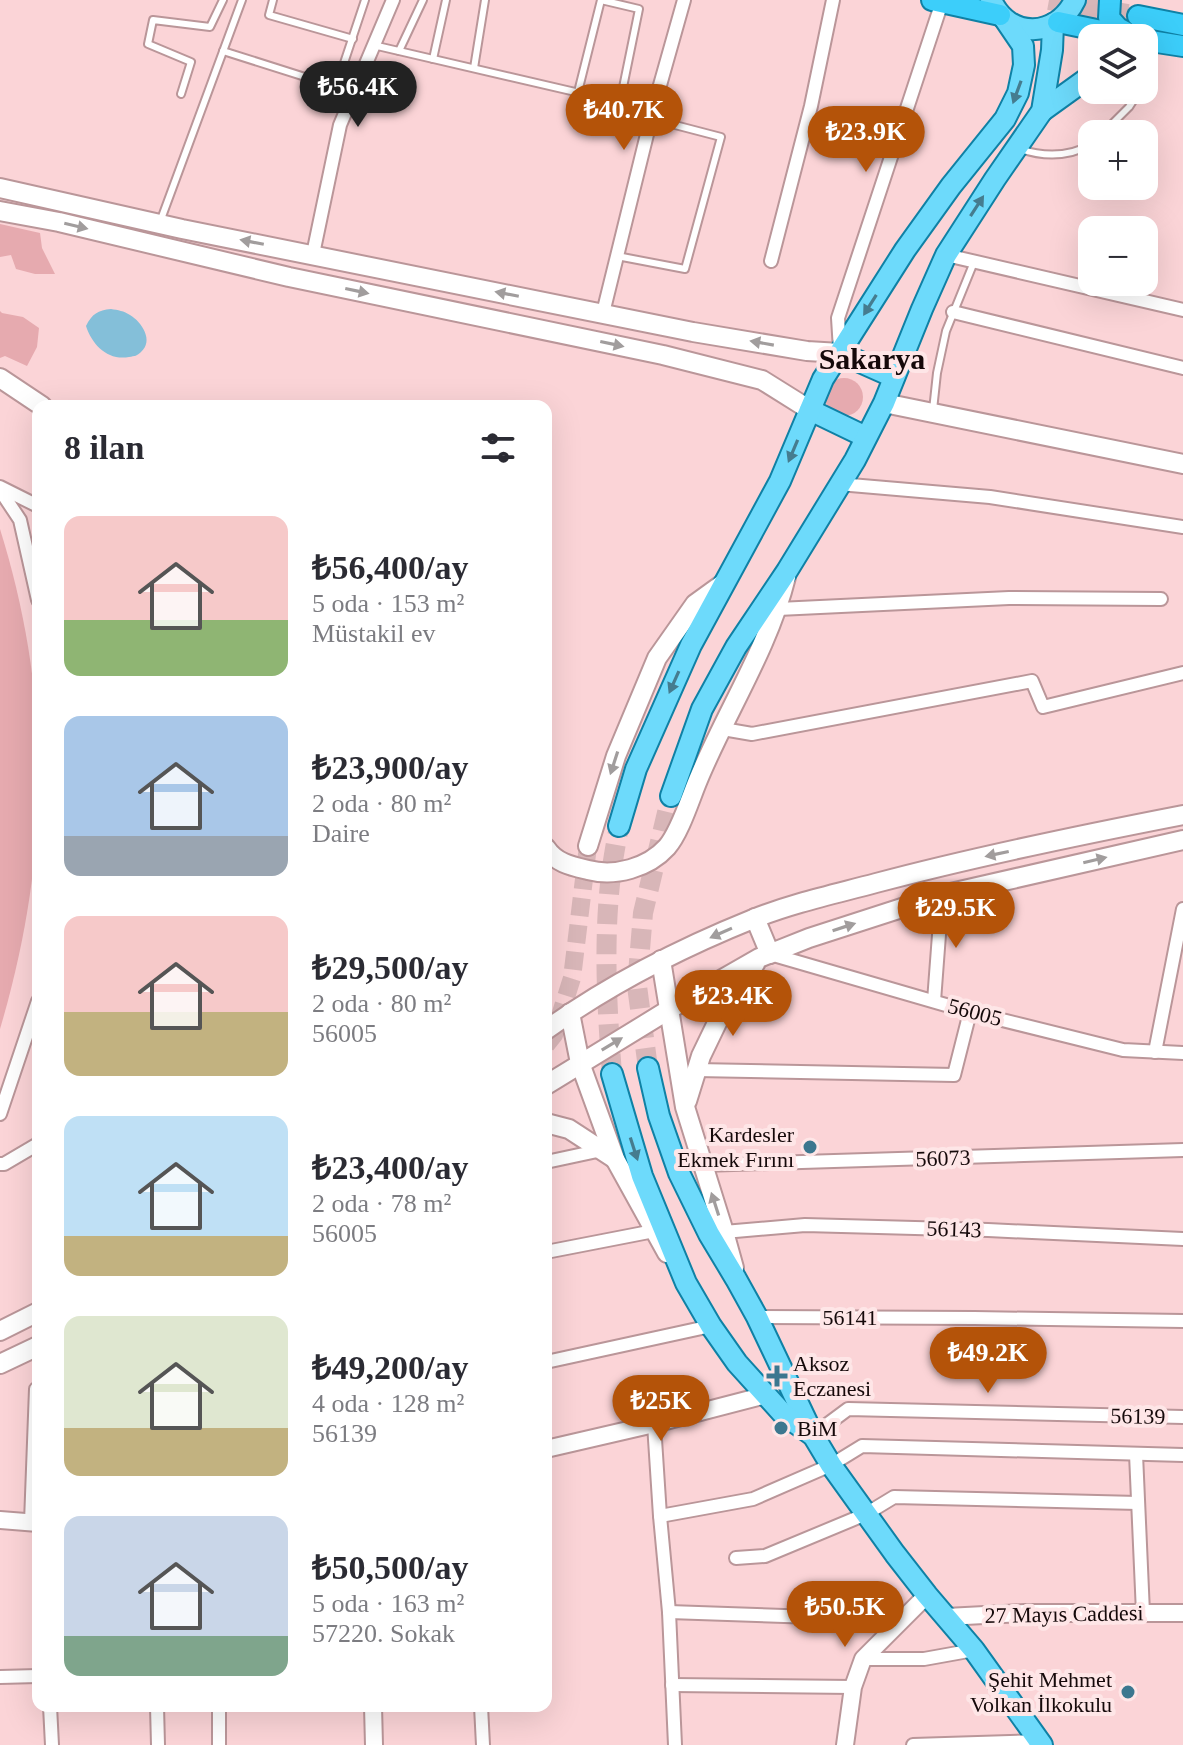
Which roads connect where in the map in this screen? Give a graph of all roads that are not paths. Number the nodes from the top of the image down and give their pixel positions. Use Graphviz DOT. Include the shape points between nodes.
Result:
graph roads {
  1 [pos="223,0"];
  2 [pos="242,0"];
  3 [pos="273,0"];
  4 [pos="365,0"];
  5 [pos="393,0"];
  6 [pos="423,0"];
  7 [pos="446,0"];
  8 [pos="485,0"];
  9 [pos="684,0"];
  10 [pos="833,0"];
  11 [pos="1075,0"];
  12 [pos="1110,0"];
  13 [pos="937,1"];
  14 [pos="999,12"];
  15 [pos="1138,16"];
  16 [pos="1055,23"];
  17 [pos="1114,24"];
  18 [pos="1183,25"];
  19 [pos="1078,29"];
  20 [pos="353,39"];
  21 [pos="373,45"];
  22 [pos="223,51"];
  23 [pos="399,51"];
  24 [pos="433,59"];
  25 [pos="474,68"];
  26 [pos="1078,85"];
  27 [pos="578,92"];
  28 [pos="181,94"];
  29 [pos="620,102"];
  30 [pos="1131,104"];
  31 [pos="1042,111"];
  32 [pos="652,114"];
  33 [pos="1116,120"];
  34 [pos="1016,148"];
  35 [pos="1078,151"];
  36 [pos="0,188"];
  37 [pos="0,211"];
  38 [pos="159,224"];
  39 [pos="313,254"];
  40 [pos="946,255"];
  41 [pos="617,256"];
  42 [pos="771,261"];
  43 [pos="974,262"];
  44 [pos="1183,310"];
  45 [pos="953,312"];
  46 [pos="603,313"];
  47 [pos="840,353"];
  48 [pos="1183,368"];
  49 [pos="894,377"];
  50 [pos="0,378"];
  51 [pos="33,400"];
  52 [pos="884,403"];
  53 [pos="810,410"];
  54 [pos="933,414"];
  55 [pos="866,437"];
  56 [pos="1183,464"];
  57 [pos="839,484"];
  58 [pos="0,489"];
  59 [pos="32,503"];
  60 [pos="1183,527"];
  61 [pos="32,570"];
  62 [pos="787,571"];
  63 [pos="726,581"];
  64 [pos="1161,599"];
  65 [pos="778,609"];
  66 [pos="1183,673"];
  67 [pos="723,729"];
  68 [pos="671,796"];
  69 [pos="1183,815"];
  70 [pos="619,826"];
  71 [pos="1183,840"];
  72 [pos="588,846"];
  73 [pos="552,855"];
  74 [pos="942,895"];
  75 [pos="1183,909"];
  76 [pos="755,918"];
  77 [pos="764,956"];
  78 [pos="661,960"];
  79 [pos="934,1001"];
  80 [pos="670,1009"];
  81 [pos="970,1012"];
  82 [pos="570,1013"];
  83 [pos="32,1020"];
  84 [pos="552,1026"];
  85 [pos="32,1047"];
  86 [pos="22,1052"];
  87 [pos="1155,1052"];
  88 [pos="1183,1053"];
  89 [pos="580,1063"];
  90 [pos="648,1068"];
  91 [pos="696,1070"];
  92 [pos="612,1074"];
  93 [pos="552,1081"];
  94 [pos="685,1107"];
  95 [pos="0,1114"];
  96 [pos="552,1125"];
  97 [pos="32,1148"];
  98 [pos="1183,1150"];
  99 [pos="608,1155"];
  100 [pos="552,1161"];
  101 [pos="0,1164"];
  102 [pos="703,1165"];
  103 [pos="654,1231"];
  104 [pos="724,1232"];
  105 [pos="1183,1239"];
  106 [pos="552,1251"];
  107 [pos="736,1279"];
  108 [pos="686,1283"];
  109 [pos="32,1315"];
  110 [pos="757,1317"];
  111 [pos="1183,1321"];
  112 [pos="711,1326"];
  113 [pos="0,1331"];
  114 [pos="768,1341"];
  115 [pos="32,1349"];
  116 [pos="552,1361"];
  117 [pos="737,1363"];
  118 [pos="0,1364"];
  119 [pos="766,1395"];
  120 [pos="1183,1417"];
  121 [pos="654,1424"];
  122 [pos="813,1435"];
  123 [pos="552,1448"];
  124 [pos="1136,1454"];
  125 [pos="1183,1455"];
  126 [pos="831,1465"];
  127 [pos="1138,1503"];
  128 [pos="866,1514"];
  129 [pos="660,1516"];
  130 [pos="0,1520"];
  131 [pos="32,1522"];
  132 [pos="736,1558"];
  133 [pos="927,1595"];
  134 [pos="669,1612"];
  135 [pos="1143,1613"];
  136 [pos="1183,1613"];
  137 [pos="946,1617"];
  138 [pos="902,1620"];
  139 [pos="974,1650"];
  140 [pos="863,1659"];
  141 [pos="32,1676"];
  142 [pos="0,1677"];
  143 [pos="672,1685"];
  144 [pos="853,1687"];
  145 [pos="50,1712"];
  146 [pos="157,1712"];
  147 [pos="219,1712"];
  148 [pos="373,1712"];
  149 [pos="481,1712"];
  150 [pos="1040,1743"];
  151 [pos="52,1745"];
  152 [pos="158,1745"];
  153 [pos="219,1745"];
  154 [pos="374,1745"];
  155 [pos="483,1745"];
  156 [pos="675,1745"];
  157 [pos="845,1745"];
  158 [pos="913,1745"];
  1 -- 28 [label="lane" via="210,27 153,20 148,44 191,62"];
  2 -- 22 [label="lane"];
  3 -- 20 [label="lane" via="269,15"];
  4 -- 20 [label="lane"];
  5 -- 21 [label="street"];
  6 -- 23 [label="lane"];
  7 -- 24 [label="lane"];
  8 -- 25 [label="lane"];
  9 -- 32 [label="street"];
  10 -- 42 [label="street"];
  11 -- 16 [label="main road"];
  12 -- 17 [label="highway" via="1109,18"];
  13 -- 14 [label="highway"];
  13 -- 47 [label="street" via="838,318"];
  14 -- 16 [label="main road" via="1031,30"];
  14 -- 47 [label="main road, one-way" via="1023,46 1018,93 1005,119 905,250"];
  15 -- 18 [label="highway"];
  16 -- 19 [label="highway"];
  16 -- 31 [label="main road"];
  20 -- 22 [label="lane" via="339,78 324,83"];
  21 -- 23 [label="lane"];
  21 -- 39 [label="street" via="340,125"];
  22 -- 38 [label="lane"];
  23 -- 24 [label="lane"];
  24 -- 25 [label="lane"];
  25 -- 27 [label="lane"];
  26 -- 31 [label="main road"];
  27 -- 29 [label="lane"];
  27 -- 29 [label="lane" via="601,0 639,9"];
  29 -- 32 [label="lane"];
  30 -- 33 [label="lane"];
  31 -- 34 [label="main road"];
  32 -- 41 [label="street"];
  32 -- 41 [label="lane" via="721,137 685,269"];
  34 -- 35 [label="lane" via="1039,154"];
  40 -- 34 [label="main road, one-way"];
  36 -- 38 [label="main road"];
  37 -- 53 [label="main road, one-way" via="663,355 762,380"];
  39 -- 38 [label="main road, one-way"];
  46 -- 39 [label="main road, one-way"];
  40 -- 43 [label="street"];
  40 -- 49 [label="main road"];
  41 -- 46 [label="street"];
  43 -- 44 [label="street"];
  43 -- 45 [label="lane"];
  45 -- 48 [label="street"];
  45 -- 54 [label="lane" via="941,351"];
  47 -- 46 [label="main road, one-way"];
  47 -- 49 [label="main road"];
  47 -- 53 [label="main road"];
  49 -- 52 [label="main road"];
  50 -- 51 [label="main road"];
  52 -- 54 [label="main road"];
  52 -- 55 [label="main road"];
  53 -- 55 [label="main road"];
  53 -- 63 [label="main road, one-way" via="780,481"];
  54 -- 56 [label="main road"];
  55 -- 57 [label="main road"];
  57 -- 60 [label="street" via="990,497"];
  57 -- 62 [label="main road"];
  58 -- 59 [label="street"];
  58 -- 61 [label="street" via="20,520"];
  62 -- 65 [label="main road"];
  62 -- 68 [label="main road" via="702,709"];
  63 -- 70 [label="main road, one-way" via="636,769"];
  63 -- 72 [label="main road, one-way" via="695,604 657,658 616,756"];
  64 -- 65 [label="street" via="1009,598"];
  65 -- 67 [label="main road"];
  66 -- 67 [label="street" via="1043,707 1032,681 752,734"];
  67 -- 73 [label="main road" via="667,847 642,865 620,872 594,872"];
  69 -- 76 [label="main road, one-way" via="936,867"];
  74 -- 71 [label="main road, one-way"];
  77 -- 74 [label="main road, one-way"];
  74 -- 79 [label="street"];
  75 -- 87 [label="street"];
  76 -- 77 [label="main road"];
  76 -- 78 [label="main road, one-way"];
  77 -- 79 [label="street, 56005"];
  77 -- 80 [label="main road"];
  77 -- 91 [label="main road" via="727,1002"];
  78 -- 80 [label="main road"];
  78 -- 82 [label="main road"];
  79 -- 81 [label="street, 56005"];
  89 -- 80 [label="main road, one-way"];
  80 -- 94 [label="main road"];
  81 -- 87 [label="street, 56005" via="1123,1050"];
  81 -- 91 [label="street" via="954,1075"];
  82 -- 84 [label="main road"];
  82 -- 89 [label="main road"];
  83 -- 86 [label="street"];
  85 -- 86 [label="street"];
  86 -- 95 [label="street"];
  87 -- 88 [label="street, 56005"];
  89 -- 93 [label="main road"];
  89 -- 99 [label="main road"];
  90 -- 107 [label="main road" via="679,1173"];
  91 -- 94 [label="main road"];
  92 -- 108 [label="main road, one-way" via="642,1176"];
  94 -- 102 [label="main road"];
  96 -- 99 [label="main road" via="569,1129"];
  97 -- 101 [label="street"];
  98 -- 102 [label="street, 56073"];
  99 -- 100 [label="street"];
  99 -- 103 [label="main road"];
  104 -- 102 [label="main road, one-way"];
  103 -- 106 [label="street"];
  103 -- 108 [label="main road"];
  104 -- 105 [label="street, 56143" via="805,1225"];
  104 -- 107 [label="main road"];
  107 -- 110 [label="main road"];
  108 -- 112 [label="main road"];
  109 -- 113 [label="main road"];
  110 -- 111 [label="street, 56141"];
  110 -- 114 [label="main road"];
  112 -- 116 [label="street"];
  112 -- 117 [label="main road"];
  114 -- 117 [label="main road" via="763,1352"];
  114 -- 122 [label="main road"];
  115 -- 118 [label="main road"];
  117 -- 119 [label="main road"];
  119 -- 121 [label="street"];
  119 -- 122 [label="main road"];
  120 -- 122 [label="street, 56139" via="848,1409"];
  121 -- 123 [label="street"];
  121 -- 129 [label="street"];
  122 -- 126 [label="main road"];
  124 -- 125 [label="street"];
  124 -- 126 [label="street" via="862,1446"];
  124 -- 127 [label="street"];
  126 -- 128 [label="main road"];
  126 -- 129 [label="street" via="753,1499"];
  127 -- 128 [label="street" via="894,1497"];
  127 -- 135 [label="street"];
  128 -- 132 [label="street" via="765,1556"];
  128 -- 133 [label="main road"];
  129 -- 134 [label="street"];
  130 -- 131 [label="street"];
  133 -- 137 [label="main road"];
  133 -- 138 [label="street"];
  134 -- 138 [label="street"];
  134 -- 143 [label="street"];
  135 -- 136 [label="street, 27 Mayıs Caddesi"];
  135 -- 137 [label="street, 27 Mayıs Caddesi"];
  137 -- 139 [label="main road"];
  138 -- 140 [label="street"];
  139 -- 140 [label="street" via="924,1659"];
  139 -- 150 [label="main road"];
  140 -- 144 [label="street"];
  141 -- 142 [label="street"];
  143 -- 144 [label="street"];
  143 -- 156 [label="street"];
  144 -- 157 [label="street"];
  145 -- 151 [label="street"];
  146 -- 152 [label="street"];
  147 -- 153 [label="street"];
  148 -- 154 [label="street"];
  149 -- 155 [label="street"];
  150 -- 158 [label="street"];
}
